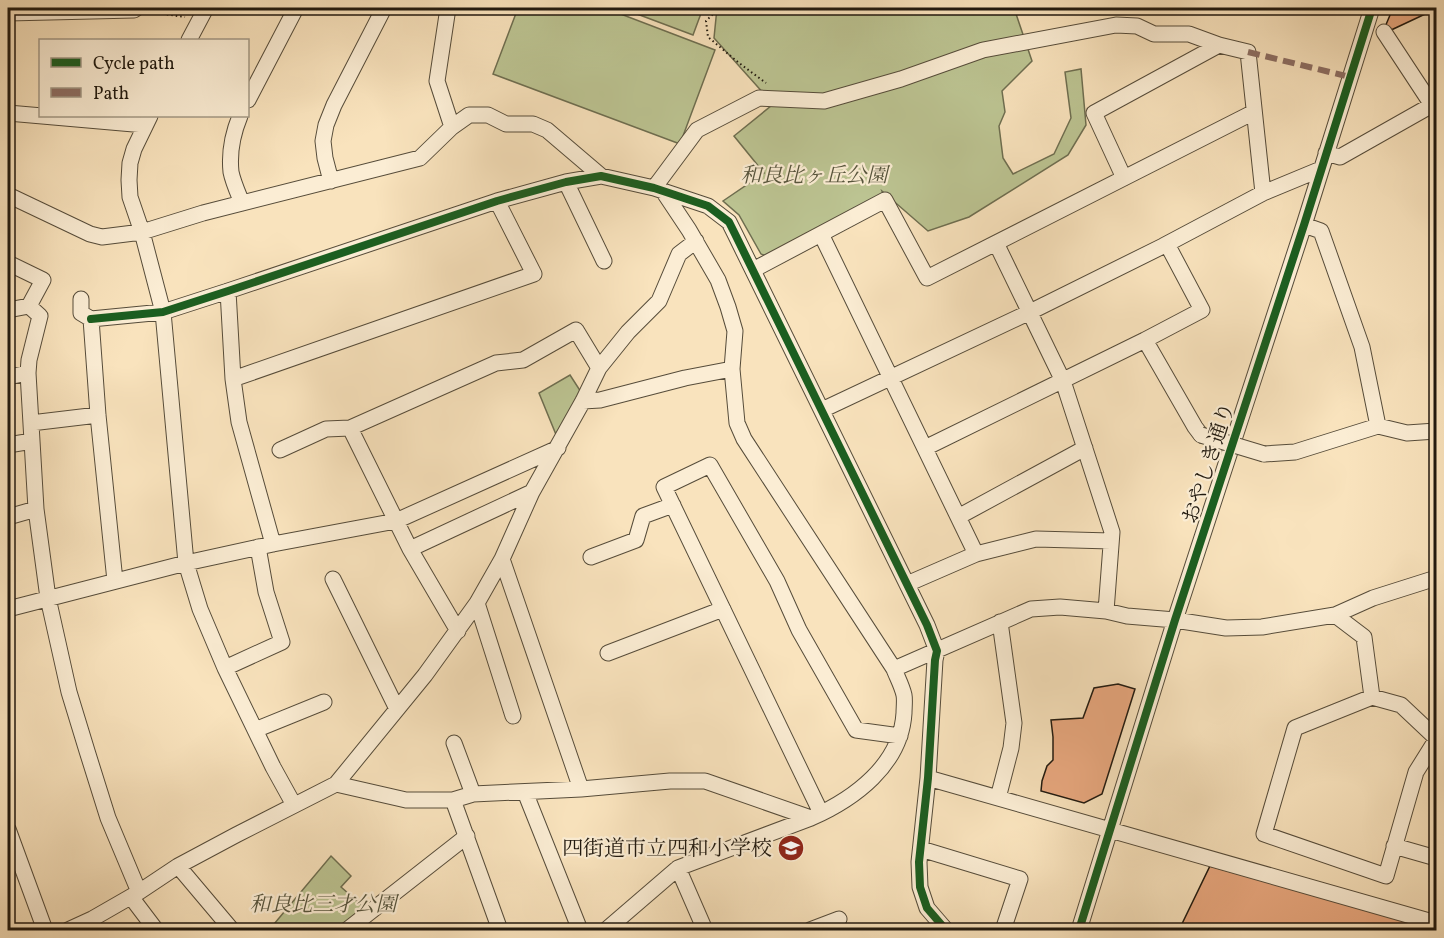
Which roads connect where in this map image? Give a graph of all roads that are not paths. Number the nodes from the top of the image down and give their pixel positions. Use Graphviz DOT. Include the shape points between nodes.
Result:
graph roads {
  1 [pos="296,8"];
  2 [pos="384,8"];
  3 [pos="448,8"];
  4 [pos="1372,8"];
  5 [pos="136,9"];
  6 [pos="8,13"];
  7 [pos="203,13"];
  8 [pos="1384,32"];
  9 [pos="190,39"];
  10 [pos="1219,45"];
  11 [pos="249,98"];
  12 [pos="1434,107"];
  13 [pos="1254,112"];
  14 [pos="8,113"];
  15 [pos="39,115"];
  16 [pos="87,117"];
  17 [pos="240,117"];
  18 [pos="147,120"];
  19 [pos="452,127"];
  20 [pos="1326,153"];
  21 [pos="1321,170"];
  22 [pos="601,176"];
  23 [pos="1124,178"];
  24 [pos="331,181"];
  25 [pos="566,182"];
  26 [pos="659,190"];
  27 [pos="1263,193"];
  28 [pos="8,195"];
  29 [pos="497,201"];
  30 [pos="242,203"];
  31 [pos="1304,225"];
  32 [pos="142,232"];
  33 [pos="821,234"];
  34 [pos="696,241"];
  35 [pos="996,243"];
  36 [pos="1167,244"];
  37 [pos="604,261"];
  38 [pos="8,263"];
  39 [pos="753,270"];
  40 [pos="228,291"];
  41 [pos="81,299"];
  42 [pos="29,306"];
  43 [pos="8,310"];
  44 [pos="163,312"];
  45 [pos="1030,312"];
  46 [pos="91,319"];
  47 [pos="1145,340"];
  48 [pos="599,368"];
  49 [pos="732,369"];
  50 [pos="28,373"];
  51 [pos="8,377"];
  52 [pos="890,378"];
  53 [pos="233,379"];
  54 [pos="1063,381"];
  55 [pos="583,401"];
  56 [pos="822,410"];
  57 [pos="98,415"];
  58 [pos="31,423"];
  59 [pos="1378,426"];
  60 [pos="350,428"];
  61 [pos="1437,431"];
  62 [pos="32,441"];
  63 [pos="8,445"];
  64 [pos="558,448"];
  65 [pos="925,448"];
  66 [pos="1085,448"];
  67 [pos="280,450"];
  68 [pos="532,492"];
  69 [pos="673,505"];
  70 [pos="36,509"];
  71 [pos="8,517"];
  72 [pos="958,517"];
  73 [pos="396,521"];
  74 [pos="1111,541"];
  75 [pos="265,546"];
  76 [pos="410,549"];
  77 [pos="976,554"];
  78 [pos="591,557"];
  79 [pos="502,559"];
  80 [pos="186,563"];
  81 [pos="1437,578"];
  82 [pos="333,579"];
  83 [pos="115,580"];
  84 [pos="907,584"];
  85 [pos="48,598"];
  86 [pos="477,603"];
  87 [pos="8,609"];
  88 [pos="723,609"];
  89 [pos="1106,611"];
  90 [pos="1335,615"];
  91 [pos="1175,620"];
  92 [pos="1000,622"];
  93 [pos="458,631"];
  94 [pos="937,651"];
  95 [pos="608,652"];
  96 [pos="225,668"];
  97 [pos="894,669"];
  98 [pos="1372,697"];
  99 [pos="324,702"];
  100 [pos="397,709"];
  101 [pos="513,716"];
  102 [pos="255,730"];
  103 [pos="900,736"];
  104 [pos="1437,739"];
  105 [pos="454,743"];
  106 [pos="928,778"];
  107 [pos="336,784"];
  108 [pos="581,789"];
  109 [pos="525,792"];
  110 [pos="473,794"];
  111 [pos="998,798"];
  112 [pos="453,800"];
  113 [pos="294,805"];
  114 [pos="816,815"];
  115 [pos="8,829"];
  116 [pos="1110,829"];
  117 [pos="466,836"];
  118 [pos="1394,846"];
  119 [pos="921,849"];
  120 [pos="1437,858"];
  121 [pos="178,866"];
  122 [pos="678,868"];
  123 [pos="135,895"];
  124 [pos="839,919"];
  125 [pos="1437,923"];
  126 [pos="96,925"];
  127 [pos="45,930"];
  128 [pos="68,930"];
  129 [pos="156,930"];
  130 [pos="232,930"];
  131 [pos="347,930"];
  132 [pos="500,930"];
  133 [pos="580,930"];
  134 [pos="606,930"];
  135 [pos="705,930"];
  136 [pos="810,930"];
  137 [pos="946,930"];
  138 [pos="1003,930"];
  139 [pos="1079,930"];
  1 -- 11 [label="street"];
  2 -- 24 [label="street" via="326,125 323,141"];
  3 -- 19 [label="street" via="436,81"];
  4 -- 20 [label="street, おやしき通り"];
  5 -- 6 [label="street"];
  7 -- 9 [label="street"];
  8 -- 12 [label="street"];
  10 -- 13 [label="street" via="1248,52"];
  10 -- 23 [label="street" via="1094,113"];
  10 -- 26 [label="street" via="1189,34 1154,34 1137,26 1116,25 983,50 824,101 759,99 697,130"];
  12 -- 20 [label="street" via="1340,157"];
  13 -- 23 [label="street"];
  13 -- 27 [label="street"];
  14 -- 15 [label="street"];
  16 -- 18 [label="street"];
  17 -- 30 [label="street" via="231,156"];
  18 -- 32 [label="street" via="134,149 129,180 130,197"];
  19 -- 22 [label="street" via="469,115 488,115 506,124 533,124 547,130"];
  19 -- 24 [label="street" via="420,158"];
  20 -- 21 [label="street, おやしき通り"];
  21 -- 27 [label="street"];
  21 -- 31 [label="street, おやしき通り"];
  22 -- 25 [label="street"];
  22 -- 26 [label="street"];
  23 -- 35 [label="street"];
  24 -- 30 [label="street"];
  25 -- 29 [label="street"];
  25 -- 37 [label="street"];
  26 -- 34 [label="street"];
  26 -- 39 [label="street" via="708,206 721,215 729,222"];
  27 -- 36 [label="street"];
  28 -- 32 [label="street" via="90,234 102,237"];
  29 -- 40 [label="street"];
  29 -- 53 [label="street" via="534,274"];
  30 -- 32 [label="street"];
  31 -- 59 [label="street" via="1321,231 1362,347"];
  31 -- 91 [label="street, おやしき通り"];
  32 -- 44 [label="street"];
  33 -- 35 [label="street" via="885,200 927,278"];
  33 -- 39 [label="street"];
  33 -- 52 [label="street"];
  34 -- 48 [label="street" via="679,254 659,301"];
  34 -- 49 [label="street" via="718,280 735,331"];
  35 -- 45 [label="street"];
  36 -- 45 [label="street"];
  36 -- 47 [label="street" via="1202,310"];
  38 -- 42 [label="street" via="43,280"];
  39 -- 56 [label="street"];
  40 -- 44 [label="street"];
  40 -- 53 [label="street"];
  41 -- 46 [label="street" via="81,313"];
  42 -- 43 [label="street"];
  42 -- 50 [label="street" via="40,316"];
  44 -- 46 [label="street"];
  44 -- 80 [label="street"];
  45 -- 52 [label="street"];
  45 -- 54 [label="street"];
  46 -- 57 [label="street"];
  47 -- 54 [label="street"];
  47 -- 59 [label="street, bridge" via="1201,435 1264,454 1295,452"];
  48 -- 55 [label="street"];
  48 -- 60 [label="street" via="576,330 523,360 496,363"];
  49 -- 55 [label="street"];
  49 -- 97 [label="street" via="737,423 744,439"];
  50 -- 51 [label="street"];
  50 -- 58 [label="street"];
  52 -- 56 [label="street"];
  52 -- 65 [label="street"];
  53 -- 75 [label="street"];
  54 -- 65 [label="street"];
  54 -- 66 [label="street"];
  55 -- 64 [label="street"];
  56 -- 84 [label="street"];
  57 -- 58 [label="street"];
  57 -- 83 [label="street"];
  58 -- 62 [label="street"];
  59 -- 61 [label="street" via="1407,433"];
  60 -- 67 [label="street" via="326,429"];
  60 -- 73 [label="street"];
  62 -- 63 [label="street"];
  62 -- 70 [label="street"];
  64 -- 68 [label="street"];
  64 -- 73 [label="street"];
  65 -- 72 [label="street"];
  66 -- 72 [label="street"];
  66 -- 74 [label="street" via="1112,532"];
  68 -- 76 [label="street"];
  68 -- 79 [label="street"];
  69 -- 78 [label="street" via="643,516 636,540"];
  69 -- 88 [label="street"];
  69 -- 103 [label="street" via="664,487 710,465 856,730"];
  70 -- 71 [label="street"];
  70 -- 85 [label="street"];
  72 -- 77 [label="street"];
  73 -- 75 [label="street"];
  73 -- 76 [label="street"];
  74 -- 77 [label="street" via="1036,539"];
  74 -- 89 [label="street"];
  75 -- 80 [label="street"];
  75 -- 96 [label="street" via="266,592 282,642"];
  76 -- 93 [label="street"];
  77 -- 84 [label="street"];
  79 -- 86 [label="street"];
  79 -- 108 [label="street"];
  80 -- 83 [label="street"];
  80 -- 96 [label="street"];
  81 -- 90 [label="street" via="1373,598"];
  82 -- 100 [label="street"];
  83 -- 85 [label="street"];
  84 -- 94 [label="street"];
  85 -- 87 [label="street"];
  85 -- 123 [label="street" via="69,692"];
  86 -- 93 [label="street"];
  86 -- 101 [label="street"];
  88 -- 95 [label="street"];
  88 -- 114 [label="street"];
  89 -- 91 [label="street"];
  89 -- 92 [label="street" via="1031,609"];
  90 -- 91 [label="street" via="1226,628"];
  90 -- 98 [label="street" via="1364,637"];
  91 -- 116 [label="street, おやしき通り"];
  92 -- 94 [label="street"];
  92 -- 111 [label="street" via="1014,723"];
  93 -- 100 [label="street"];
  94 -- 97 [label="street"];
  94 -- 106 [label="street"];
  96 -- 102 [label="street"];
  97 -- 103 [label="street" via="904,696"];
  98 -- 104 [label="street" via="1401,705"];
  98 -- 118 [label="street" via="1295,728 1264,834 1386,876"];
  99 -- 102 [label="street"];
  100 -- 107 [label="street"];
  102 -- 113 [label="street"];
  103 -- 114 [label="street" via="879,771 854,795"];
  104 -- 118 [label="street" via="1416,772"];
  105 -- 110 [label="street"];
  106 -- 111 [label="street"];
  106 -- 119 [label="street"];
  107 -- 112 [label="street" via="406,800"];
  107 -- 113 [label="street"];
  108 -- 109 [label="street"];
  108 -- 114 [label="street" via="705,781"];
  109 -- 110 [label="street"];
  109 -- 133 [label="street"];
  110 -- 112 [label="street"];
  111 -- 116 [label="street"];
  112 -- 117 [label="street"];
  113 -- 121 [label="street"];
  114 -- 122 [label="street"];
  115 -- 127 [label="street"];
  116 -- 125 [label="street"];
  116 -- 139 [label="street, おやしき通り"];
  117 -- 131 [label="street"];
  117 -- 132 [label="street"];
  118 -- 120 [label="street"];
  119 -- 137 [label="street" via="920,887 927,908"];
  119 -- 138 [label="street" via="1020,879"];
  121 -- 123 [label="street"];
  121 -- 130 [label="street"];
  122 -- 134 [label="street"];
  122 -- 135 [label="street"];
  123 -- 126 [label="street"];
  123 -- 129 [label="street"];
  124 -- 136 [label="street"];
  126 -- 128 [label="street"];
}
